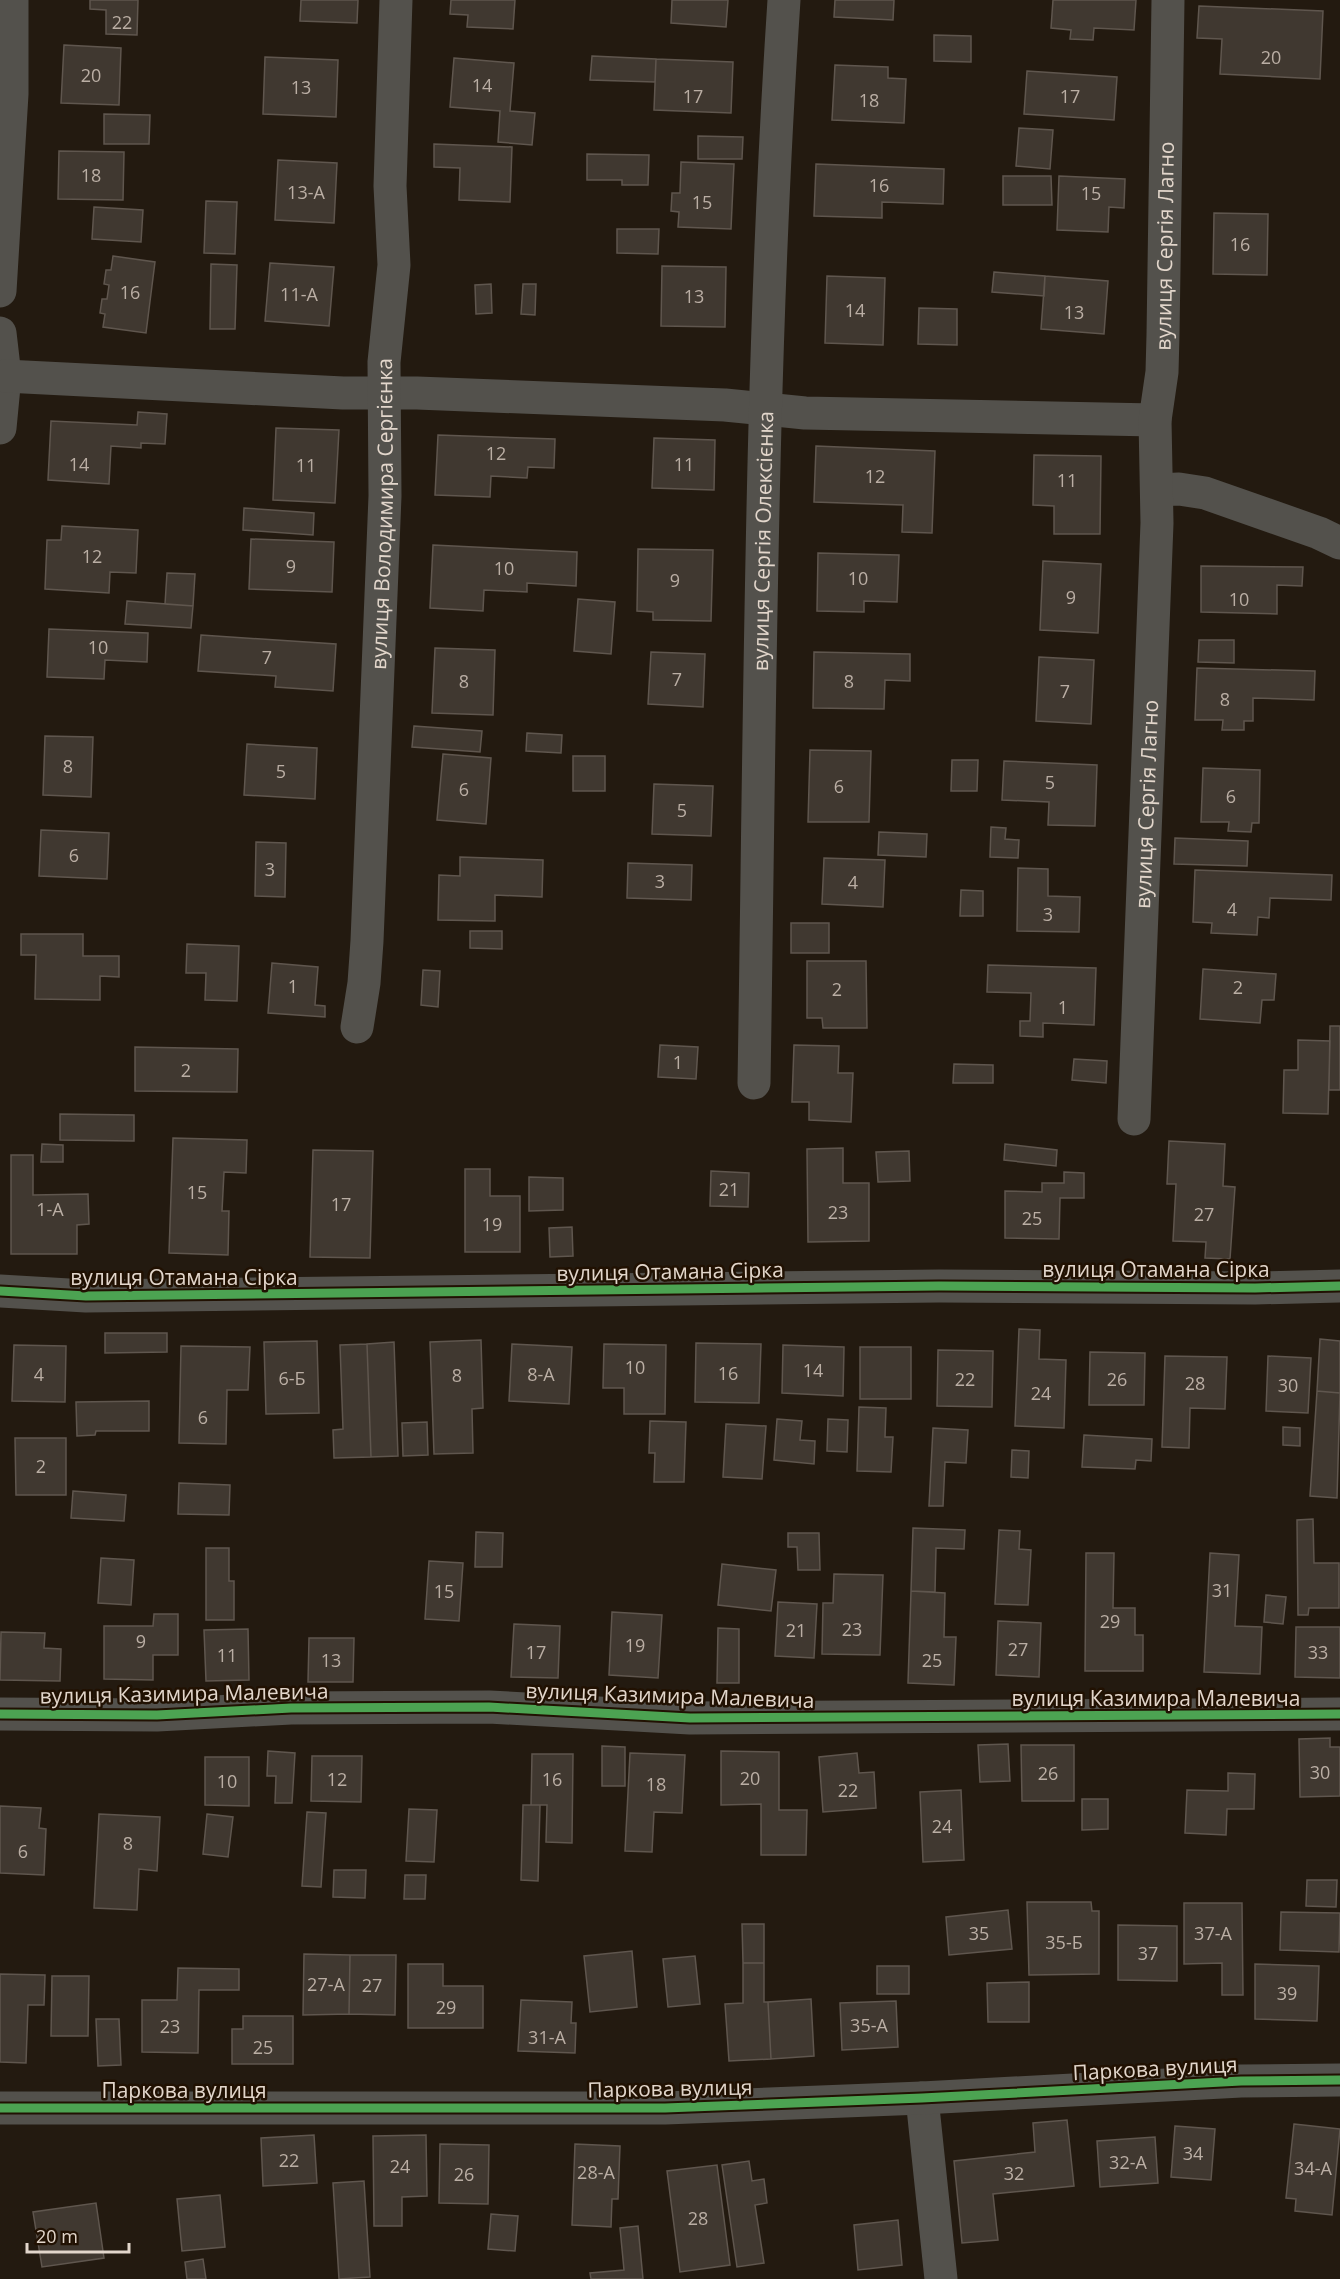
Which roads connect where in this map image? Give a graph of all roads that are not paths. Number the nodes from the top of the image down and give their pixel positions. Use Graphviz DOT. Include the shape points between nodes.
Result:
graph roads {
  1 [pos="12,0"];
  2 [pos="396,0"];
  3 [pos="784,0"];
  4 [pos="1168,0"];
  5 [pos="0,291"];
  6 [pos="0,333"];
  7 [pos="5,376"];
  8 [pos="385,393"];
  9 [pos="766,409"];
  10 [pos="0,420"];
  11 [pos="1155,420"];
  12 [pos="1157,490"];
  13 [pos="1340,543"];
  14 [pos="357,1028"];
  15 [pos="754,1083"];
  16 [pos="1134,1119"];
  17 [pos="1340,1286"];
  18 [pos="0,1291"];
  19 [pos="0,1714"];
  20 [pos="1340,1714"];
  21 [pos="1340,2080"];
  22 [pos="922,2098"];
  23 [pos="0,2108"];
  24 [pos="941,2279"];
  1 -- 5 [label="street" via="12,94"];
  2 -- 8 [label="street, вулиця Володимира Сергієнка" via="390,186 394,265 384,362"];
  3 -- 9 [label="street, вулиця Сергія Олексієнка"];
  4 -- 11 [label="street, вулиця Сергія Лагно" via="1163,336"];
  6 -- 7 [label="street"];
  7 -- 8 [label="street"];
  7 -- 10 [label="street"];
  8 -- 9 [label="street"];
  8 -- 14 [label="street, вулиця Володимира Сергієнка" via="385,496 367,941"];
  9 -- 11 [label="street"];
  9 -- 15 [label="street, вулиця Сергія Олексієнка"];
  11 -- 12 [label="street, вулиця Сергія Лагно"];
  12 -- 13 [label="street" via="1205,493"];
  12 -- 16 [label="street, вулиця Сергія Лагно"];
  17 -- 18 [label="street, вулиця Отамана Сірка" via="939,1286 116,1296"];
  19 -- 20 [label="street, вулиця Казимира Малевича" via="157,1715 291,1708 489,1707 690,1718"];
  21 -- 22 [label="street, Паркова вулиця" via="1241,2081"];
  22 -- 23 [label="street, Паркова вулиця" via="665,2108"];
  22 -- 24 [label="street"];
}
